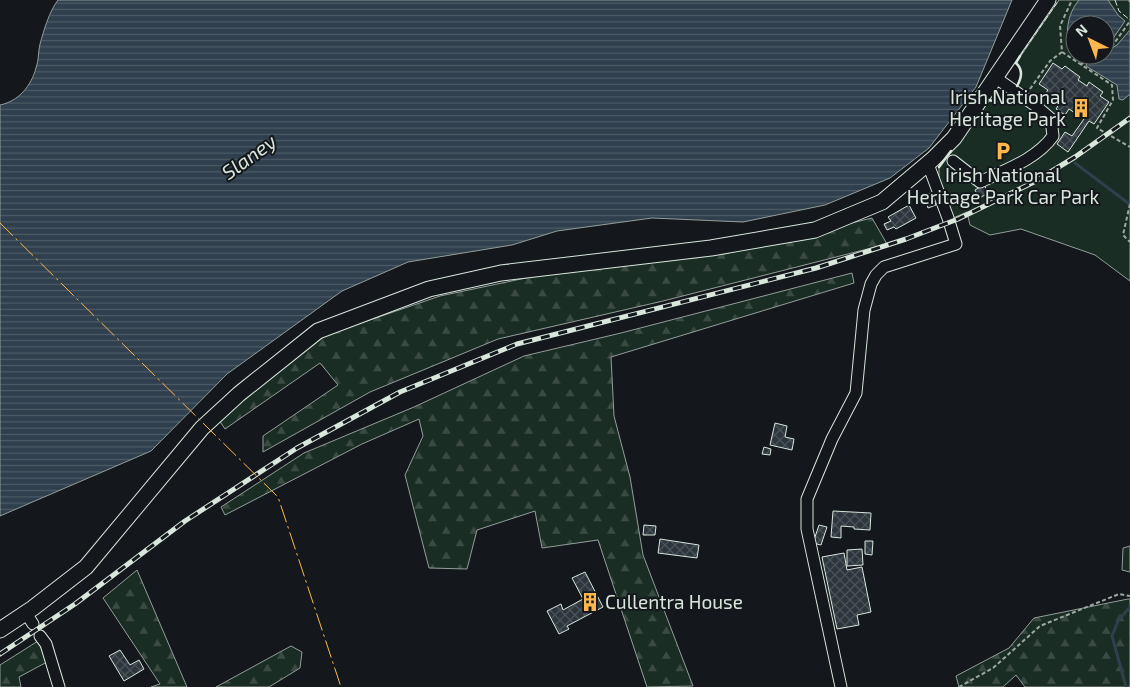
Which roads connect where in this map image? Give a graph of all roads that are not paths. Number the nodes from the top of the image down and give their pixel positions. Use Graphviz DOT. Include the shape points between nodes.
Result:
graph roads {
  1 [pos="1048,0"];
  2 [pos="996,78"];
  3 [pos="953,161"];
  4 [pos="928,164"];
  5 [pos="0,630"];
  6 [pos="40,636"];
  7 [pos="59,687"];
  8 [pos="841,687"];
  1 -- 2 [label="main road"];
  2 -- 3 [label="street" via="1051,119 1053,136 1045,147 980,182"];
  2 -- 4 [label="main road" via="954,138"];
  4 -- 5 [label="main road" via="882,202 815,230 711,248 501,273 429,289 318,331 202,428 86,567 29,618"];
  4 -- 8 [label="street" via="956,244 884,268 876,275 864,310 856,393 807,499 807,529"];
  6 -- 7 [label="street" via="46,644"];
}
